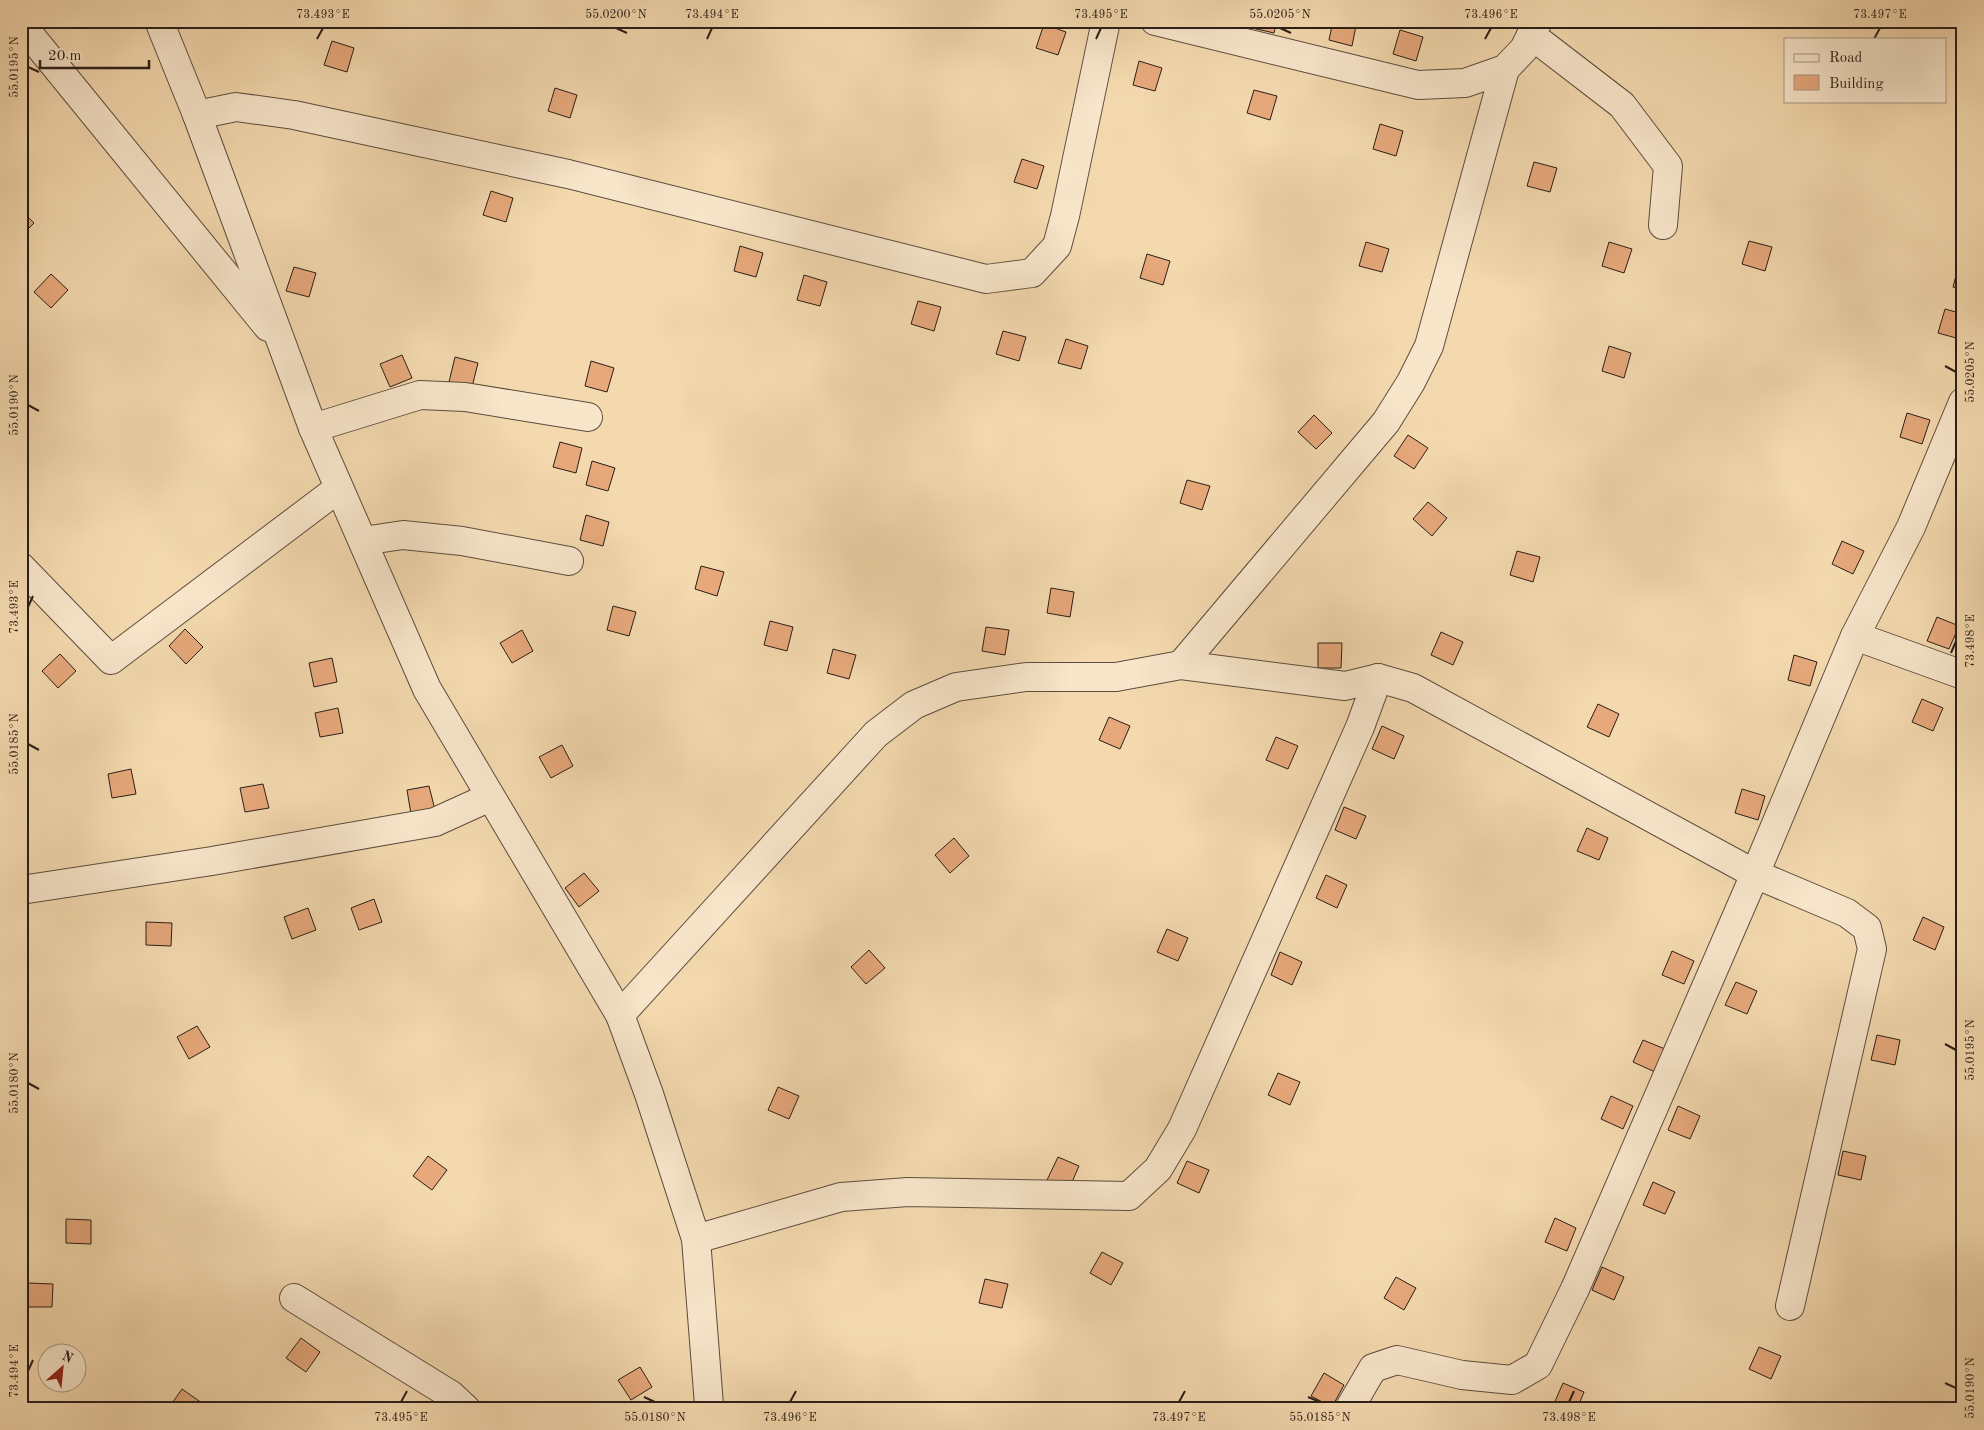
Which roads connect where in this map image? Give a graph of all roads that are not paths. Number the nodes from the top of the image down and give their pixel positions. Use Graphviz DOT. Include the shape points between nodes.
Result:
graph roads {
  1 [pos="159,21"];
  2 [pos="1106,21"];
  3 [pos="1155,21"];
  4 [pos="21,24"];
  5 [pos="1534,28"];
  6 [pos="1505,69"];
  7 [pos="197,115"];
  8 [pos="1663,225"];
  9 [pos="283,345"];
  10 [pos="1963,402"];
  11 [pos="588,417"];
  12 [pos="313,428"];
  13 [pos="339,488"];
  14 [pos="363,541"];
  15 [pos="569,561"];
  16 [pos="21,567"];
  17 [pos="1855,636"];
  18 [pos="1181,665"];
  19 [pos="1963,675"];
  20 [pos="1378,678"];
  21 [pos="490,797"];
  22 [pos="1755,874"];
  23 [pos="21,890"];
  24 [pos="620,1015"];
  25 [pos="696,1239"];
  26 [pos="294,1298"];
  27 [pos="1790,1306"];
  28 [pos="708,1408"];
  29 [pos="466,1409"];
  30 [pos="1349,1409"];
  1 -- 7 [label="street"];
  2 -- 7 [label="street" via="1057,246 1032,273 986,279 568,174 294,115 236,107"];
  3 -- 6 [label="street" via="1418,85 1466,82"];
  4 -- 9 [label="street"];
  5 -- 6 [label="street" via="1524,49"];
  5 -- 8 [label="street" via="1622,105 1668,166"];
  6 -- 18 [label="street" via="1429,346 1411,382 1386,422"];
  7 -- 9 [label="street"];
  9 -- 12 [label="street"];
  10 -- 17 [label="street" via="1911,527"];
  11 -- 12 [label="street" via="465,397 420,395"];
  12 -- 13 [label="street"];
  13 -- 14 [label="street"];
  13 -- 16 [label="street" via="111,660"];
  14 -- 15 [label="street" via="403,535 462,541"];
  14 -- 21 [label="street" via="427,689"];
  17 -- 19 [label="street"];
  17 -- 22 [label="street"];
  18 -- 20 [label="street" via="1345,686"];
  18 -- 24 [label="street" via="1116,677 1017,678 956,687 914,705 876,734"];
  20 -- 22 [label="street" via="1413,688"];
  20 -- 25 [label="street" via="1360,727 1182,1129 1158,1169 1128,1196 908,1192 841,1197"];
  21 -- 23 [label="street" via="435,822"];
  21 -- 24 [label="street"];
  22 -- 27 [label="street" via="1847,912 1868,928 1872,949"];
  22 -- 30 [label="street" via="1575,1289 1538,1366 1512,1380 1462,1375 1397,1360 1373,1368"];
  24 -- 25 [label="street"];
  25 -- 28 [label="street"];
  26 -- 29 [label="street" via="451,1395"];
}
